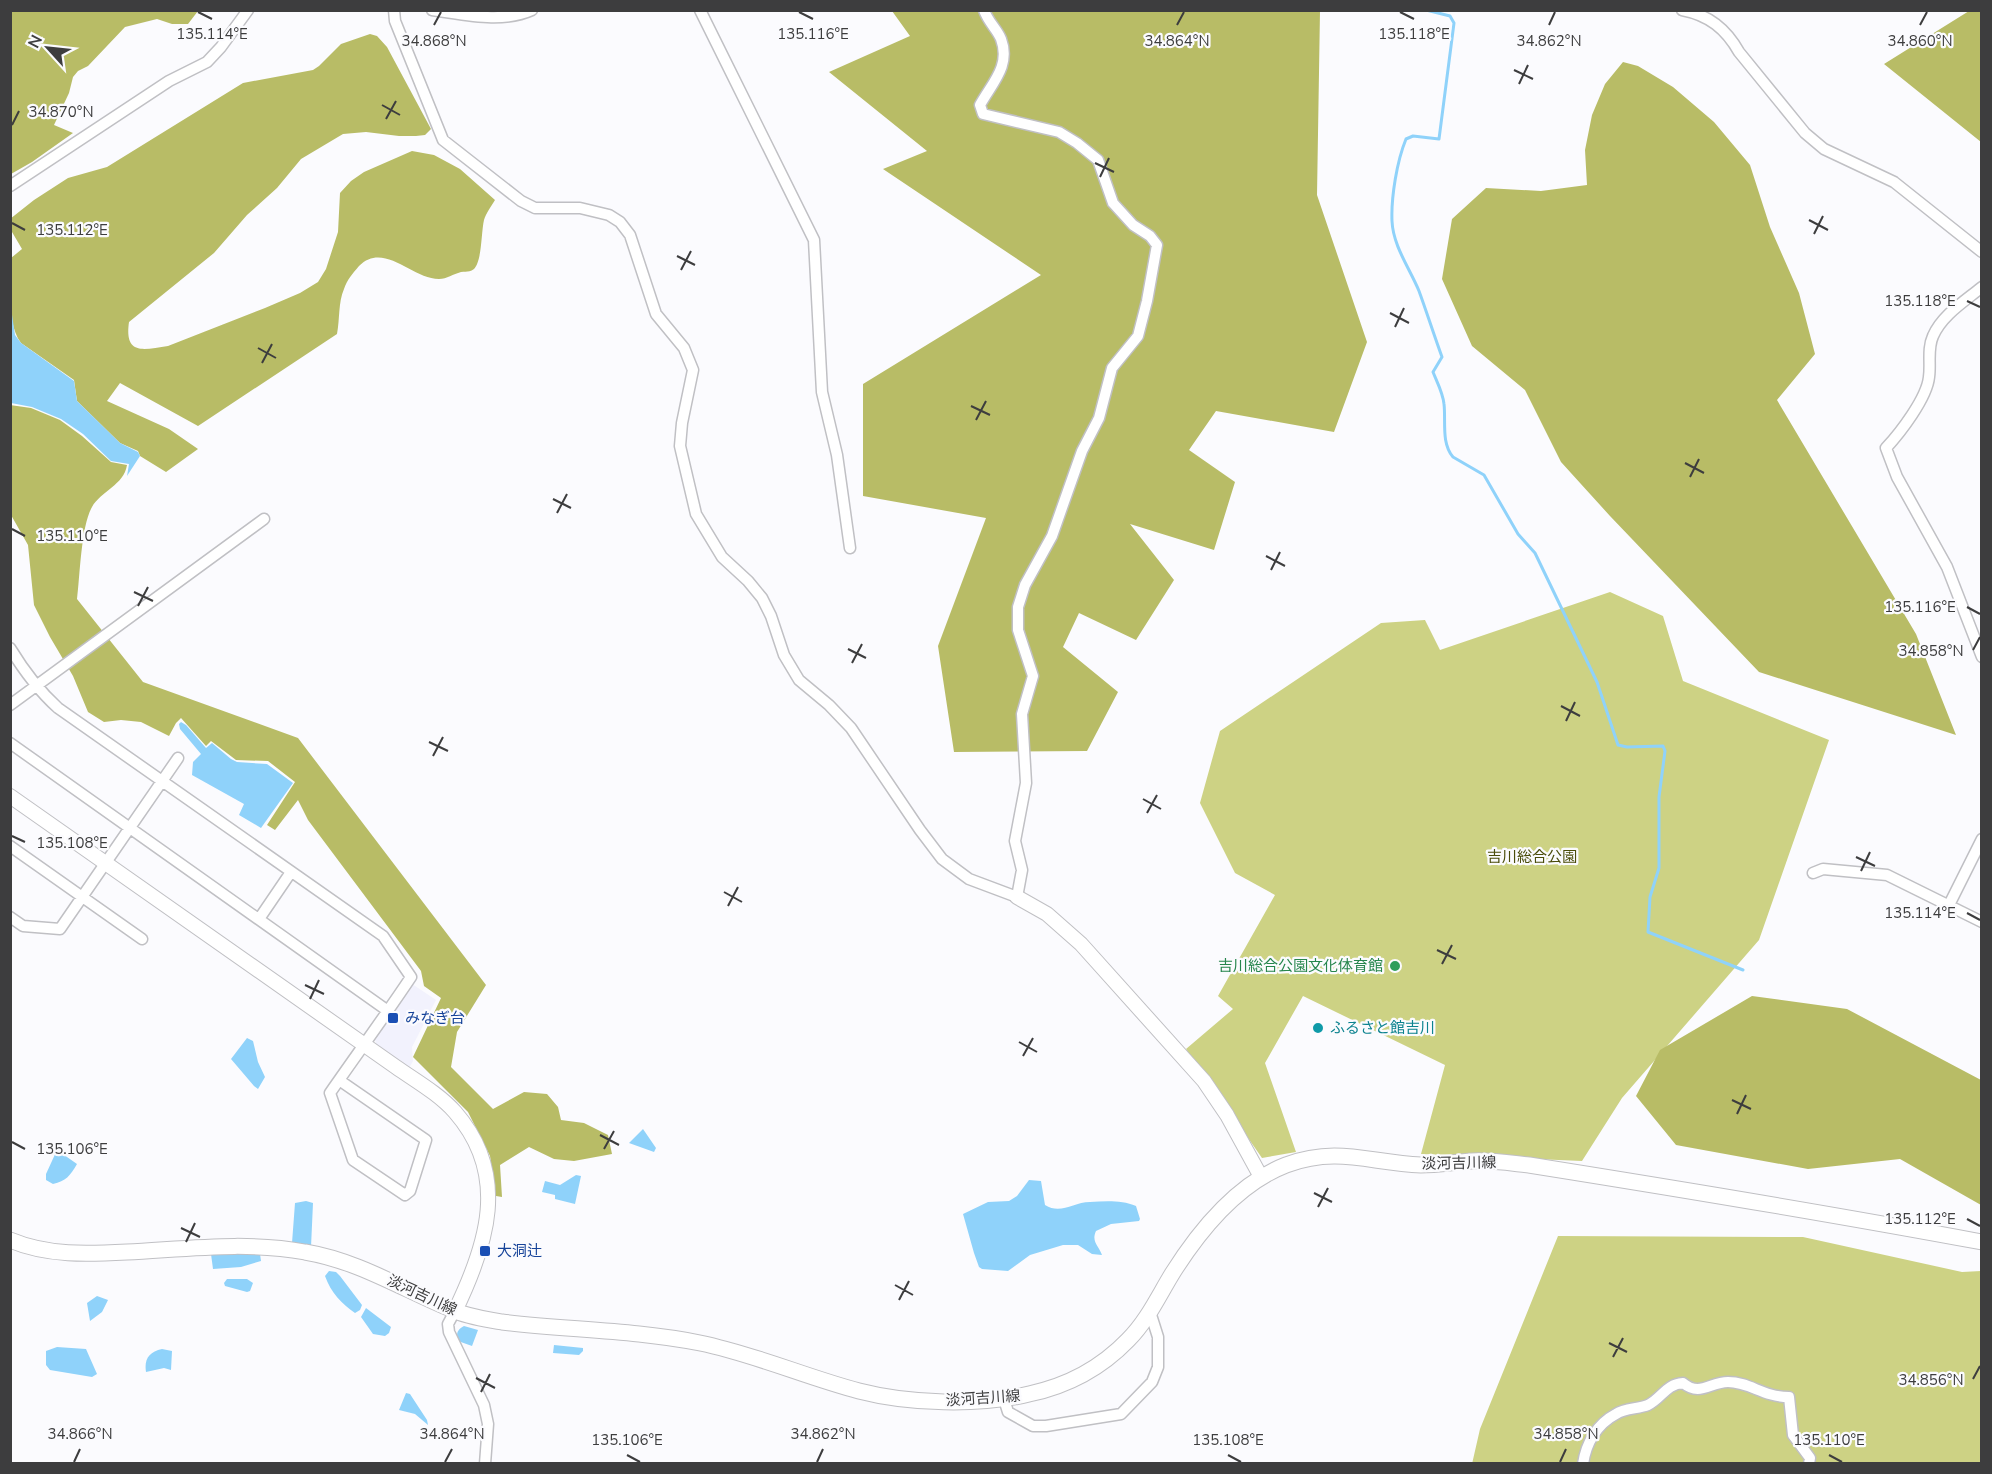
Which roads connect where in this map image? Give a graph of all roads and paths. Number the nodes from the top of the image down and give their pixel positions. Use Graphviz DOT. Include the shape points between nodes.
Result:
graph roads {
  1 [pos="248,10"];
  2 [pos="394,10"];
  3 [pos="432,10"];
  4 [pos="532,10"];
  5 [pos="700,10"];
  6 [pos="984,10"];
  7 [pos="1683,10"];
  8 [pos="10,186"];
  9 [pos="1982,252"];
  10 [pos="1982,287"];
  11 [pos="264,519"];
  12 [pos="850,548"];
  13 [pos="10,648"];
  14 [pos="1982,657"];
  15 [pos="35,685"];
  16 [pos="10,705"];
  17 [pos="10,743"];
  18 [pos="178,758"];
  19 [pos="162,781"];
  20 [pos="10,796"];
  21 [pos="129,827"];
  22 [pos="1982,839"];
  23 [pos="10,846"];
  24 [pos="105,862"];
  25 [pos="291,872"];
  26 [pos="1813,873"];
  27 [pos="81,897"];
  28 [pos="1017,897"];
  29 [pos="1949,905"];
  30 [pos="10,917"];
  31 [pos="259,919"];
  32 [pos="1982,922"];
  33 [pos="142,939"];
  34 [pos="388,1011"];
  35 [pos="364,1045"];
  36 [pos="339,1080"];
  37 [pos="1261,1177"];
  38 [pos="10,1240"];
  39 [pos="1982,1242"];
  40 [pos="455,1311"];
  41 [pos="1148,1315"];
  42 [pos="1004,1399"];
  43 [pos="485,1464"];
  44 [pos="1583,1464"];
  45 [pos="1809,1464"];
  1 -- 8 [label="street" via="207,62 169,81"];
  2 -- 28 [label="street" via="443,140 521,201 535,208 580,208 609,214 630,234 656,314 684,348 693,370 680,446 696,514 723,557 762,598 784,655 799,680 851,728 942,859 969,879"];
  3 -- 4 [label="street" via="489,18"];
  5 -- 12 [label="street" via="814,240 822,392 837,455"];
  6 -- 28 [label="street" via="1004,51 1001,73 980,105 982,114 1059,132 1077,142 1098,160 1113,203 1158,245 1138,336 1112,368 1099,418 1082,452 1052,536 1025,585 1018,607 1018,630 1033,676 1022,714 1026,783 1016,841 1022,870"];
  7 -- 9 [label="street" via="1715,22 1805,133 1824,149 1894,182"];
  10 -- 14 [label="street" via="1937,328 1930,344 1929,379 1924,393 1886,448 1897,477 1947,567"];
  11 -- 15 [label="street"];
  13 -- 15 [label="street"];
  15 -- 16 [label="street"];
  15 -- 19 [label="street" via="58,708"];
  17 -- 21 [label="street"];
  18 -- 19 [label="street"];
  19 -- 21 [label="street"];
  19 -- 25 [label="street"];
  20 -- 24 [label="street"];
  21 -- 24 [label="street"];
  21 -- 31 [label="street"];
  22 -- 29 [label="street"];
  23 -- 27 [label="street"];
  24 -- 27 [label="street"];
  24 -- 35 [label="street"];
  25 -- 31 [label="street"];
  25 -- 34 [label="street" via="383,936 411,977"];
  26 -- 29 [label="street" via="1823,869 1887,875"];
  27 -- 30 [label="street" via="60,929 23,926"];
  27 -- 33 [label="street"];
  28 -- 37 [label="street" via="1047,914 1081,944 1203,1081"];
  29 -- 32 [label="street"];
  31 -- 34 [label="street"];
  34 -- 35 [label="street"];
  35 -- 36 [label="street"];
  35 -- 40 [label="street" via="454,1112 479,1152 485,1172 488,1215 483,1243"];
  36 -- 36 [label="street" via="330,1093 353,1160 405,1196 426,1140"];
  37 -- 39 [label="main road, 淡河吉川線" via="1286,1165 1325,1156 1435,1165 1471,1161 1519,1164"];
  37 -- 41 [label="main road, 淡河吉川線" via="1240,1192 1203,1230"];
  38 -- 40 [label="main road, 淡河吉川線" via="41,1251 94,1254 248,1247 306,1252 363,1269"];
  40 -- 42 [label="main road, 淡河吉川線" via="502,1322 702,1344 873,1393 950,1402"];
  40 -- 43 [label="street" via="448,1324 449,1332 484,1405 488,1424"];
  41 -- 42 [label="main road, 淡河吉川線" via="1129,1340 1086,1373 1059,1386"];
  41 -- 42 [label="street" via="1158,1337 1158,1367 1152,1382 1121,1414 1033,1426 1008,1412"];
  44 -- 45 [label="street" via="1591,1436 1615,1414 1646,1406 1674,1383 1700,1389 1725,1382 1743,1383 1777,1397 1789,1396 1793,1435 1810,1458"];
}
